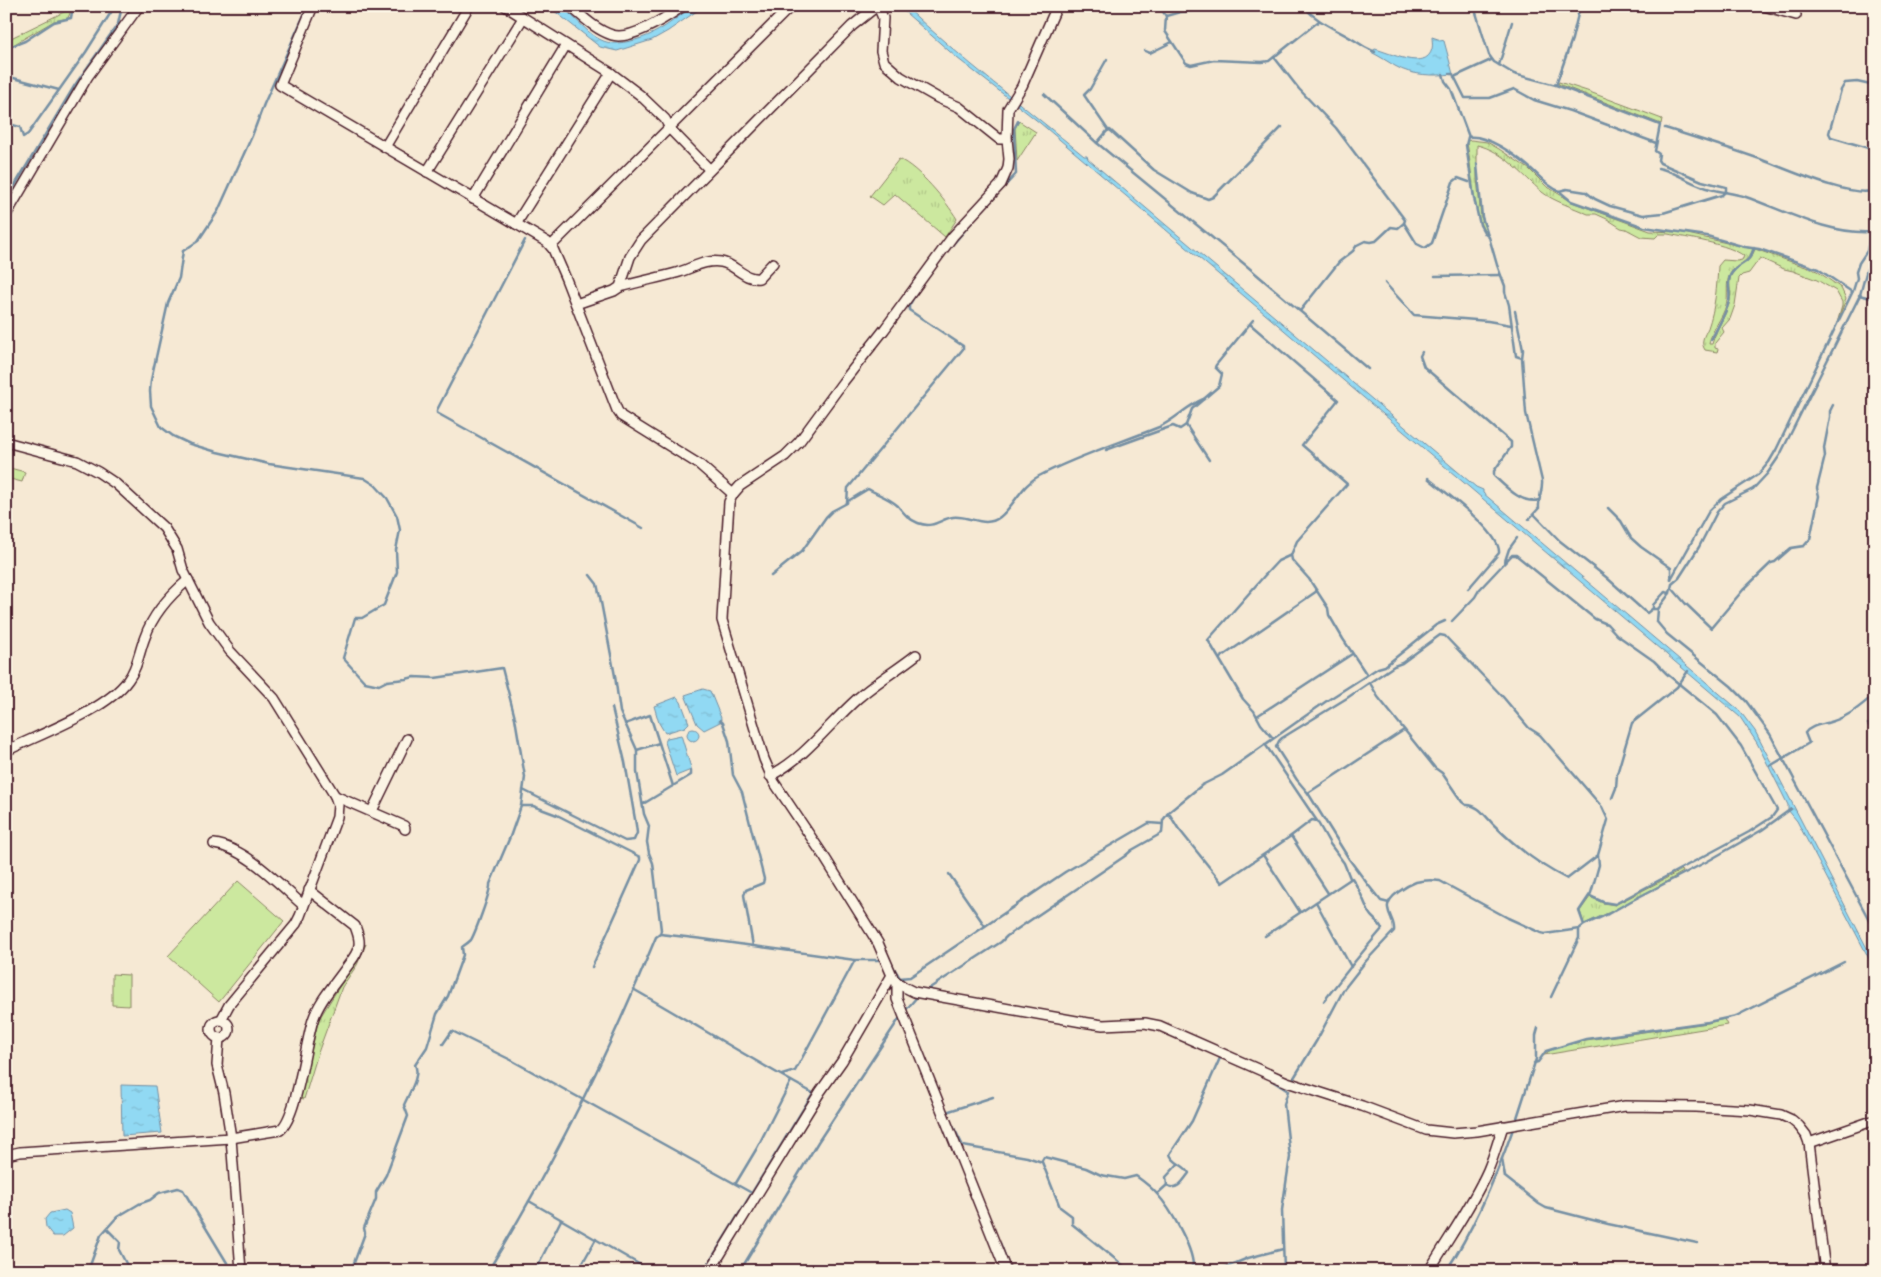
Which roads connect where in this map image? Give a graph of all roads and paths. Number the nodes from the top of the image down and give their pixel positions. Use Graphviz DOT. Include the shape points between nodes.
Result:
graph roads {
  1 [pos="139,6"];
  2 [pos="313,6"];
  3 [pos="469,6"];
  4 [pos="505,6"];
  5 [pos="570,6"];
  6 [pos="683,6"];
  7 [pos="791,6"];
  8 [pos="878,6"];
  9 [pos="1058,6"];
  10 [pos="1764,6"];
  11 [pos="1796,15"];
  12 [pos="523,18"];
  13 [pos="566,45"];
  14 [pos="611,73"];
  15 [pos="670,126"];
  16 [pos="1007,139"];
  17 [pos="385,147"];
  18 [pos="709,169"];
  19 [pos="427,172"];
  20 [pos="473,199"];
  21 [pos="6,216"];
  22 [pos="516,224"];
  23 [pos="551,246"];
  24 [pos="773,263"];
  25 [pos="620,287"];
  26 [pos="576,304"];
  27 [pos="6,442"];
  28 [pos="733,494"];
  29 [pos="188,580"];
  30 [pos="916,655"];
  31 [pos="407,739"];
  32 [pos="6,750"];
  33 [pos="770,776"];
  34 [pos="335,796"];
  35 [pos="372,811"];
  36 [pos="406,829"];
  37 [pos="214,844"];
  38 [pos="309,890"];
  39 [pos="303,905"];
  40 [pos="894,979"];
  41 [pos="1875,1120"];
  42 [pos="1503,1126"];
  43 [pos="231,1138"];
  44 [pos="1809,1143"];
  45 [pos="6,1155"];
  46 [pos="241,1271"];
  47 [pos="710,1271"];
  48 [pos="1006,1271"];
  49 [pos="1429,1271"];
  50 [pos="1825,1271"];
  1 -- 21 [label="street" via="88,76"];
  2 -- 17 [label="street" via="280,85"];
  3 -- 17 [label="street"];
  4 -- 12 [label="street"];
  5 -- 6 [label="street" via="605,32 623,36"];
  7 -- 15 [label="street"];
  8 -- 16 [label="street" via="883,18 881,51 884,62 901,76 959,107 999,139"];
  8 -- 18 [label="street" via="852,26"];
  9 -- 16 [label="street" via="1008,109"];
  10 -- 11 [label="street"];
  12 -- 13 [label="street"];
  12 -- 19 [label="street"];
  13 -- 14 [label="street"];
  13 -- 20 [label="street"];
  14 -- 15 [label="street" via="640,95"];
  14 -- 22 [label="street"];
  15 -- 18 [label="street"];
  15 -- 23 [label="street"];
  16 -- 28 [label="street" via="1008,168 1001,184 953,236 799,442"];
  17 -- 19 [label="street"];
  18 -- 25 [label="street" via="641,240 630,257"];
  19 -- 20 [label="street"];
  20 -- 22 [label="street"];
  22 -- 23 [label="street"];
  23 -- 26 [label="street"];
  24 -- 25 [label="street" via="754,279 721,262 708,262"];
  25 -- 26 [label="street"];
  26 -- 28 [label="street" via="621,416 700,464"];
  27 -- 29 [label="street" via="77,462 116,484 164,528 177,549"];
  28 -- 33 [label="street" via="729,502 722,620"];
  29 -- 32 [label="street" via="152,621 127,682 82,714"];
  29 -- 34 [label="street" via="210,622 230,651 274,698"];
  30 -- 33 [label="street" via="859,697 796,760"];
  31 -- 35 [label="street"];
  33 -- 40 [label="street" via="853,902 878,943"];
  34 -- 35 [label="street"];
  34 -- 38 [label="street" via="337,817"];
  35 -- 36 [label="street"];
  37 -- 39 [label="street" via="246,858"];
  38 -- 39 [label="street"];
  38 -- 43 [label="street" via="355,926 359,945 322,1001 313,1021 285,1126 280,1130"];
  39 -- 43 [label="street" via="296,924 229,1005 221,1020 229,1028 225,1036 219,1038 216,1065"];
  40 -- 42 [label="street" via="914,992 1023,1012 1103,1025 1145,1023 1160,1026 1287,1082 1426,1130 1453,1133"];
  40 -- 47 [label="street"];
  40 -- 48 [label="street" via="897,999"];
  41 -- 44 [label="street"];
  42 -- 44 [label="street" via="1625,1106 1750,1110 1782,1115 1792,1120"];
  42 -- 49 [label="street" via="1477,1191"];
  43 -- 45 [label="street"];
  43 -- 46 [label="street"];
  44 -- 50 [label="street"];
}
